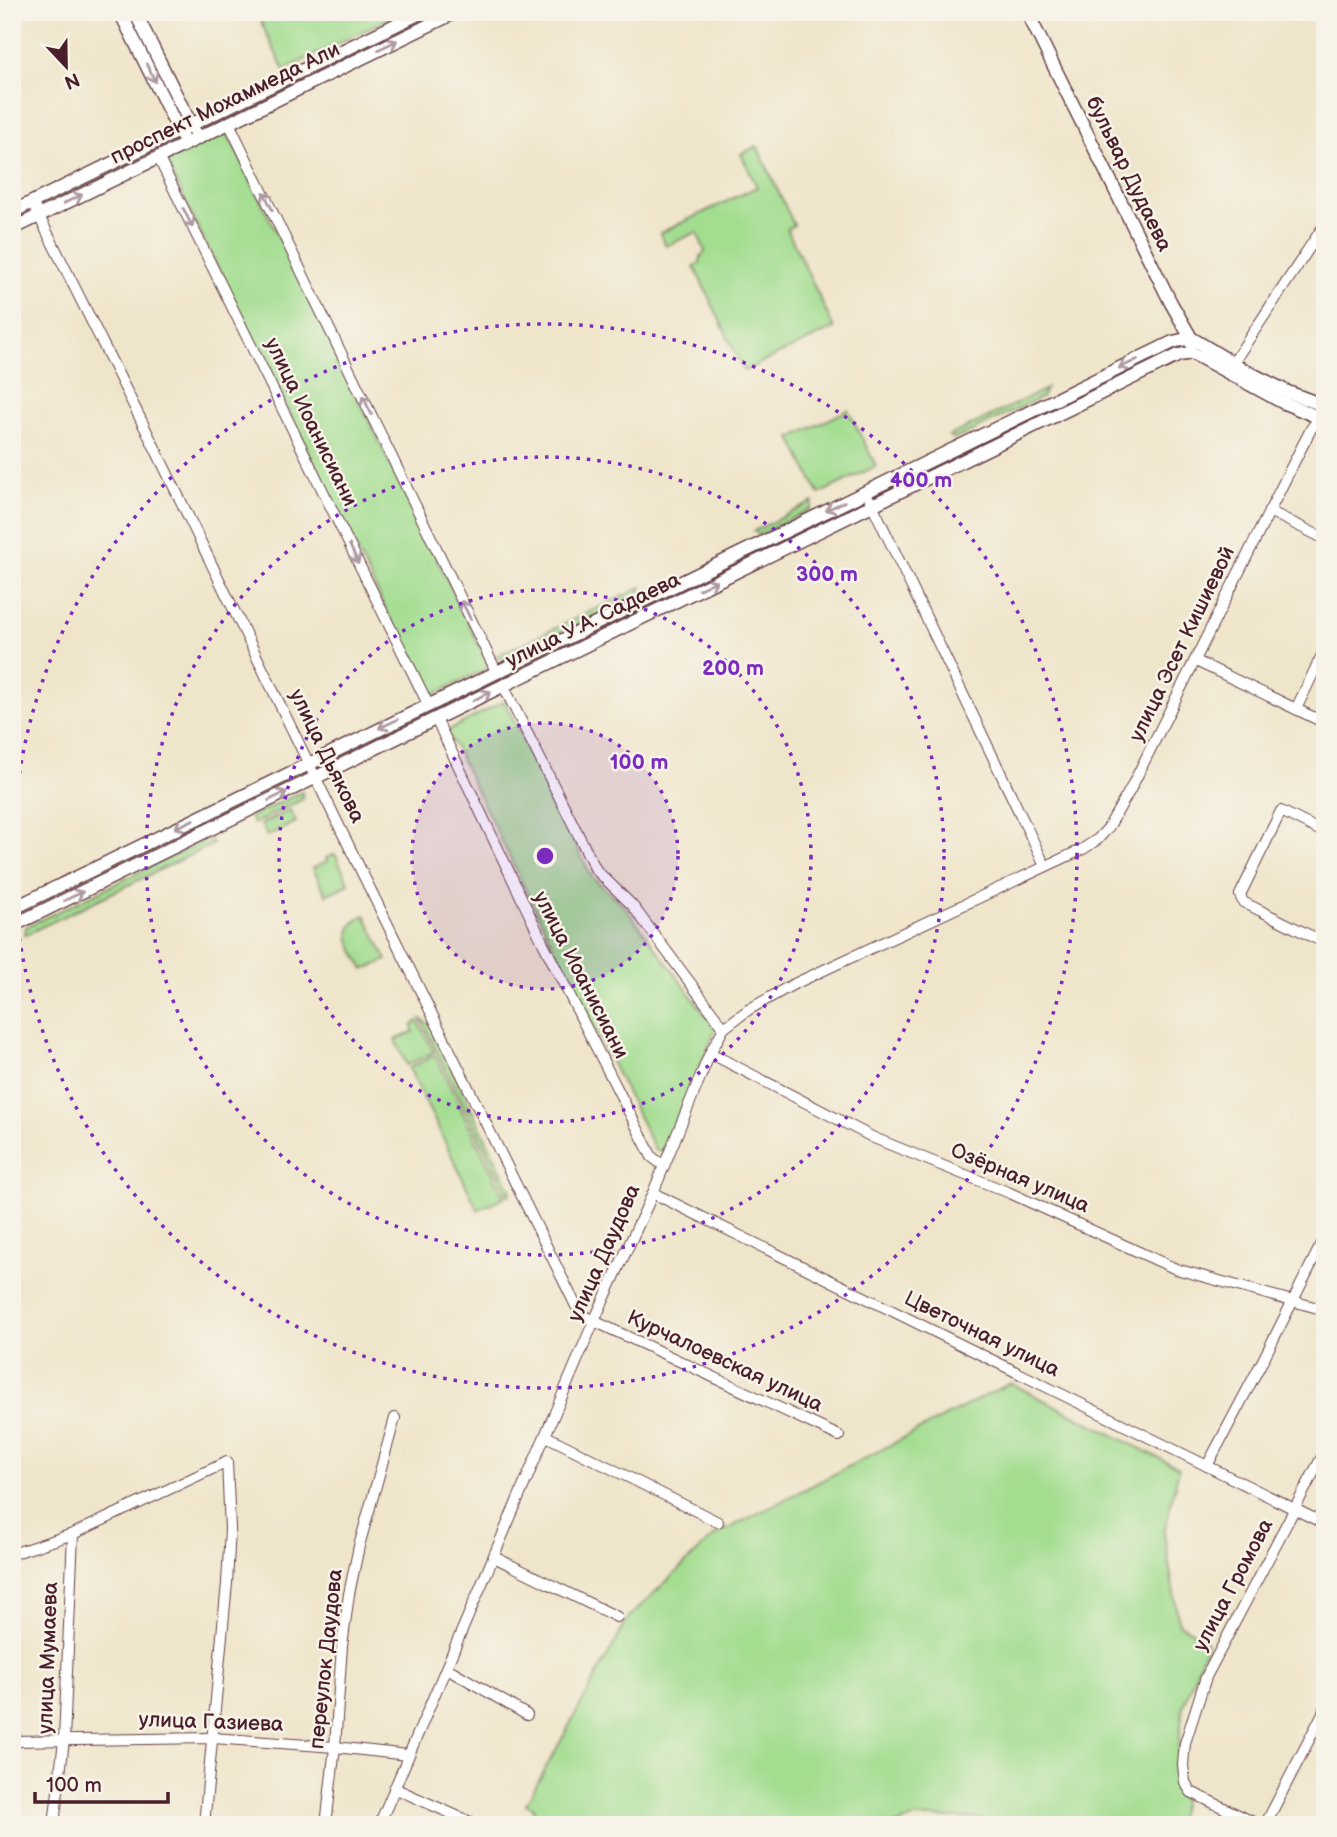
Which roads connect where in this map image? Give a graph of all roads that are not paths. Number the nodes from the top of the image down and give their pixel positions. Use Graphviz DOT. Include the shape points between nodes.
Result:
graph roads {
  1 [pos="120,12"];
  2 [pos="135,12"];
  3 [pos="422,12"];
  4 [pos="456,12"];
  5 [pos="1027,12"];
  6 [pos="229,123"];
  7 [pos="185,127"];
  8 [pos="191,141"];
  9 [pos="158,157"];
  10 [pos="33,202"];
  11 [pos="12,212"];
  12 [pos="39,216"];
  13 [pos="1325,224"];
  14 [pos="12,229"];
  15 [pos="1191,338"];
  16 [pos="1192,353"];
  17 [pos="1233,363"];
  18 [pos="1323,414"];
  19 [pos="866,491"];
  20 [pos="872,505"];
  21 [pos="1269,512"];
  22 [pos="1325,539"];
  23 [pos="1325,653"];
  24 [pos="1196,661"];
  25 [pos="496,671"];
  26 [pos="503,685"];
  27 [pos="428,704"];
  28 [pos="1296,709"];
  29 [pos="436,719"];
  30 [pos="1325,723"];
  31 [pos="309,763"];
  32 [pos="316,777"];
  33 [pos="1325,832"];
  34 [pos="1045,866"];
  35 [pos="12,909"];
  36 [pos="12,926"];
  37 [pos="1325,943"];
  38 [pos="724,1028"];
  39 [pos="710,1053"];
  40 [pos="664,1166"];
  41 [pos="653,1193"];
  42 [pos="1325,1237"];
  43 [pos="1293,1301"];
  44 [pos="1325,1310"];
  45 [pos="594,1321"];
  46 [pos="395,1418"];
  47 [pos="546,1436"];
  48 [pos="839,1436"];
  49 [pos="1325,1451"];
  50 [pos="1207,1466"];
  51 [pos="1295,1510"];
  52 [pos="718,1521"];
  53 [pos="1325,1524"];
  54 [pos="73,1534"];
  55 [pos="12,1554"];
  56 [pos="494,1558"];
  57 [pos="617,1617"];
  58 [pos="447,1668"];
  59 [pos="1325,1709"];
  60 [pos="527,1715"];
  61 [pos="1313,1731"];
  62 [pos="1325,1737"];
  63 [pos="213,1738"];
  64 [pos="64,1740"];
  65 [pos="12,1741"];
  66 [pos="335,1747"];
  67 [pos="408,1755"];
  68 [pos="394,1788"];
  69 [pos="54,1825"];
  70 [pos="204,1825"];
  71 [pos="326,1825"];
  72 [pos="379,1825"];
  73 [pos="477,1825"];
  74 [pos="1259,1825"];
  75 [pos="1265,1825"];
  1 -- 7 [label="main road, one-way"];
  2 -- 7 [label="main road"];
  3 -- 7 [label="main road, проспект Мохаммеда Али"];
  6 -- 4 [label="main road, проспект Мохаммеда Али, one-way"];
  5 -- 15 [label="main road, бульвар Дудаева"];
  6 -- 8 [label="main road, проспект Мохаммеда Али"];
  25 -- 6 [label="street, one-way"];
  7 -- 8 [label="main road"];
  7 -- 10 [label="main road, проспект Мохаммеда Али"];
  8 -- 9 [label="main road, проспект Мохаммеда Али"];
  12 -- 9 [label="main road, проспект Мохаммеда Али, one-way"];
  9 -- 27 [label="street, улица Иоанисиани, one-way"];
  10 -- 11 [label="main road, проспект Мохаммеда Али"];
  10 -- 12 [label="street, улица Дьякова"];
  12 -- 14 [label="main road, проспект Мохаммеда Али"];
  12 -- 31 [label="street, улица Дьякова"];
  13 -- 17 [label="street"];
  15 -- 16 [label="main road, бульвар Дудаева"];
  15 -- 17 [label="main road"];
  15 -- 19 [label="main road, улица У.А. Садаева, one-way" via="1173,342"];
  16 -- 18 [label="main road" via="1237,379"];
  16 -- 20 [label="main road, улица У.А. Садаева" via="1179,355"];
  17 -- 18 [label="main road"];
  18 -- 21 [label="street, улица Эсет Кишиевой"];
  19 -- 20 [label="street"];
  19 -- 25 [label="main road, улица У.А. Садаева, one-way"];
  26 -- 20 [label="main road, улица У.А. Садаева, one-way"];
  20 -- 34 [label="street"];
  21 -- 22 [label="street"];
  21 -- 24 [label="street, улица Эсет Кишиевой"];
  23 -- 28 [label="street"];
  24 -- 28 [label="street"];
  24 -- 34 [label="street, улица Эсет Кишиевой" via="1108,828 1083,849"];
  25 -- 27 [label="main road, улица У.А. Садаева"];
  29 -- 26 [label="main road, улица У.А. Садаева, one-way"];
  26 -- 38 [label="street" via="596,870 632,905"];
  27 -- 31 [label="main road, улица У.А. Садаева, one-way"];
  28 -- 30 [label="street"];
  29 -- 32 [label="main road, улица У.А. Садаева"];
  29 -- 40 [label="street, улица Иоанисиани" via="652,1157"];
  31 -- 32 [label="street, улица Дьякова"];
  31 -- 35 [label="main road, улица У.А. Садаева, one-way"];
  36 -- 32 [label="main road, улица У.А. Садаева, one-way"];
  32 -- 45 [label="street, улица Дьякова" via="576,1306"];
  33 -- 37 [label="street" via="1280,811 1240,895 1243,902"];
  34 -- 38 [label="street, улица Даудова" via="792,985"];
  38 -- 39 [label="street, улица Даудова"];
  39 -- 40 [label="street, улица Даудова"];
  39 -- 43 [label="street, Озёрная улица" via="874,1138 1010,1193 1175,1269"];
  40 -- 41 [label="street, улица Даудова"];
  41 -- 45 [label="street, улица Даудова"];
  41 -- 50 [label="street, Цветочная улица"];
  42 -- 43 [label="street"];
  43 -- 44 [label="street, Озёрная улица"];
  43 -- 50 [label="street"];
  45 -- 47 [label="street, улица Даудова"];
  45 -- 48 [label="street, Курчалоевская улица"];
  46 -- 66 [label="street, переулок Даудова" via="349,1594"];
  47 -- 52 [label="street"];
  47 -- 56 [label="street, улица Даудова"];
  49 -- 51 [label="street, улица Громова"];
  50 -- 51 [label="street, Цветочная улица"];
  51 -- 53 [label="street, Цветочная улица"];
  51 -- 74 [label="street, улица Громова" via="1206,1677 1185,1743 1185,1782 1192,1792"];
  54 -- 55 [label="street"];
  54 -- 63 [label="street" via="227,1462 230,1529"];
  54 -- 64 [label="street, улица Мумаева"];
  56 -- 57 [label="street"];
  56 -- 58 [label="street, улица Даудова"];
  58 -- 60 [label="street"];
  58 -- 67 [label="street, улица Даудова"];
  59 -- 61 [label="street"];
  61 -- 62 [label="street"];
  61 -- 75 [label="street"];
  63 -- 64 [label="street, улица Газиева"];
  63 -- 66 [label="street, улица Газиева"];
  63 -- 70 [label="street"];
  64 -- 65 [label="street, улица Газиева"];
  64 -- 69 [label="street, улица Мумаева"];
  66 -- 67 [label="street, улица Газиева"];
  66 -- 71 [label="street, переулок Даудова"];
  67 -- 68 [label="street, улица Даудова"];
  68 -- 72 [label="street, улица Даудова"];
  68 -- 73 [label="street"];
}
